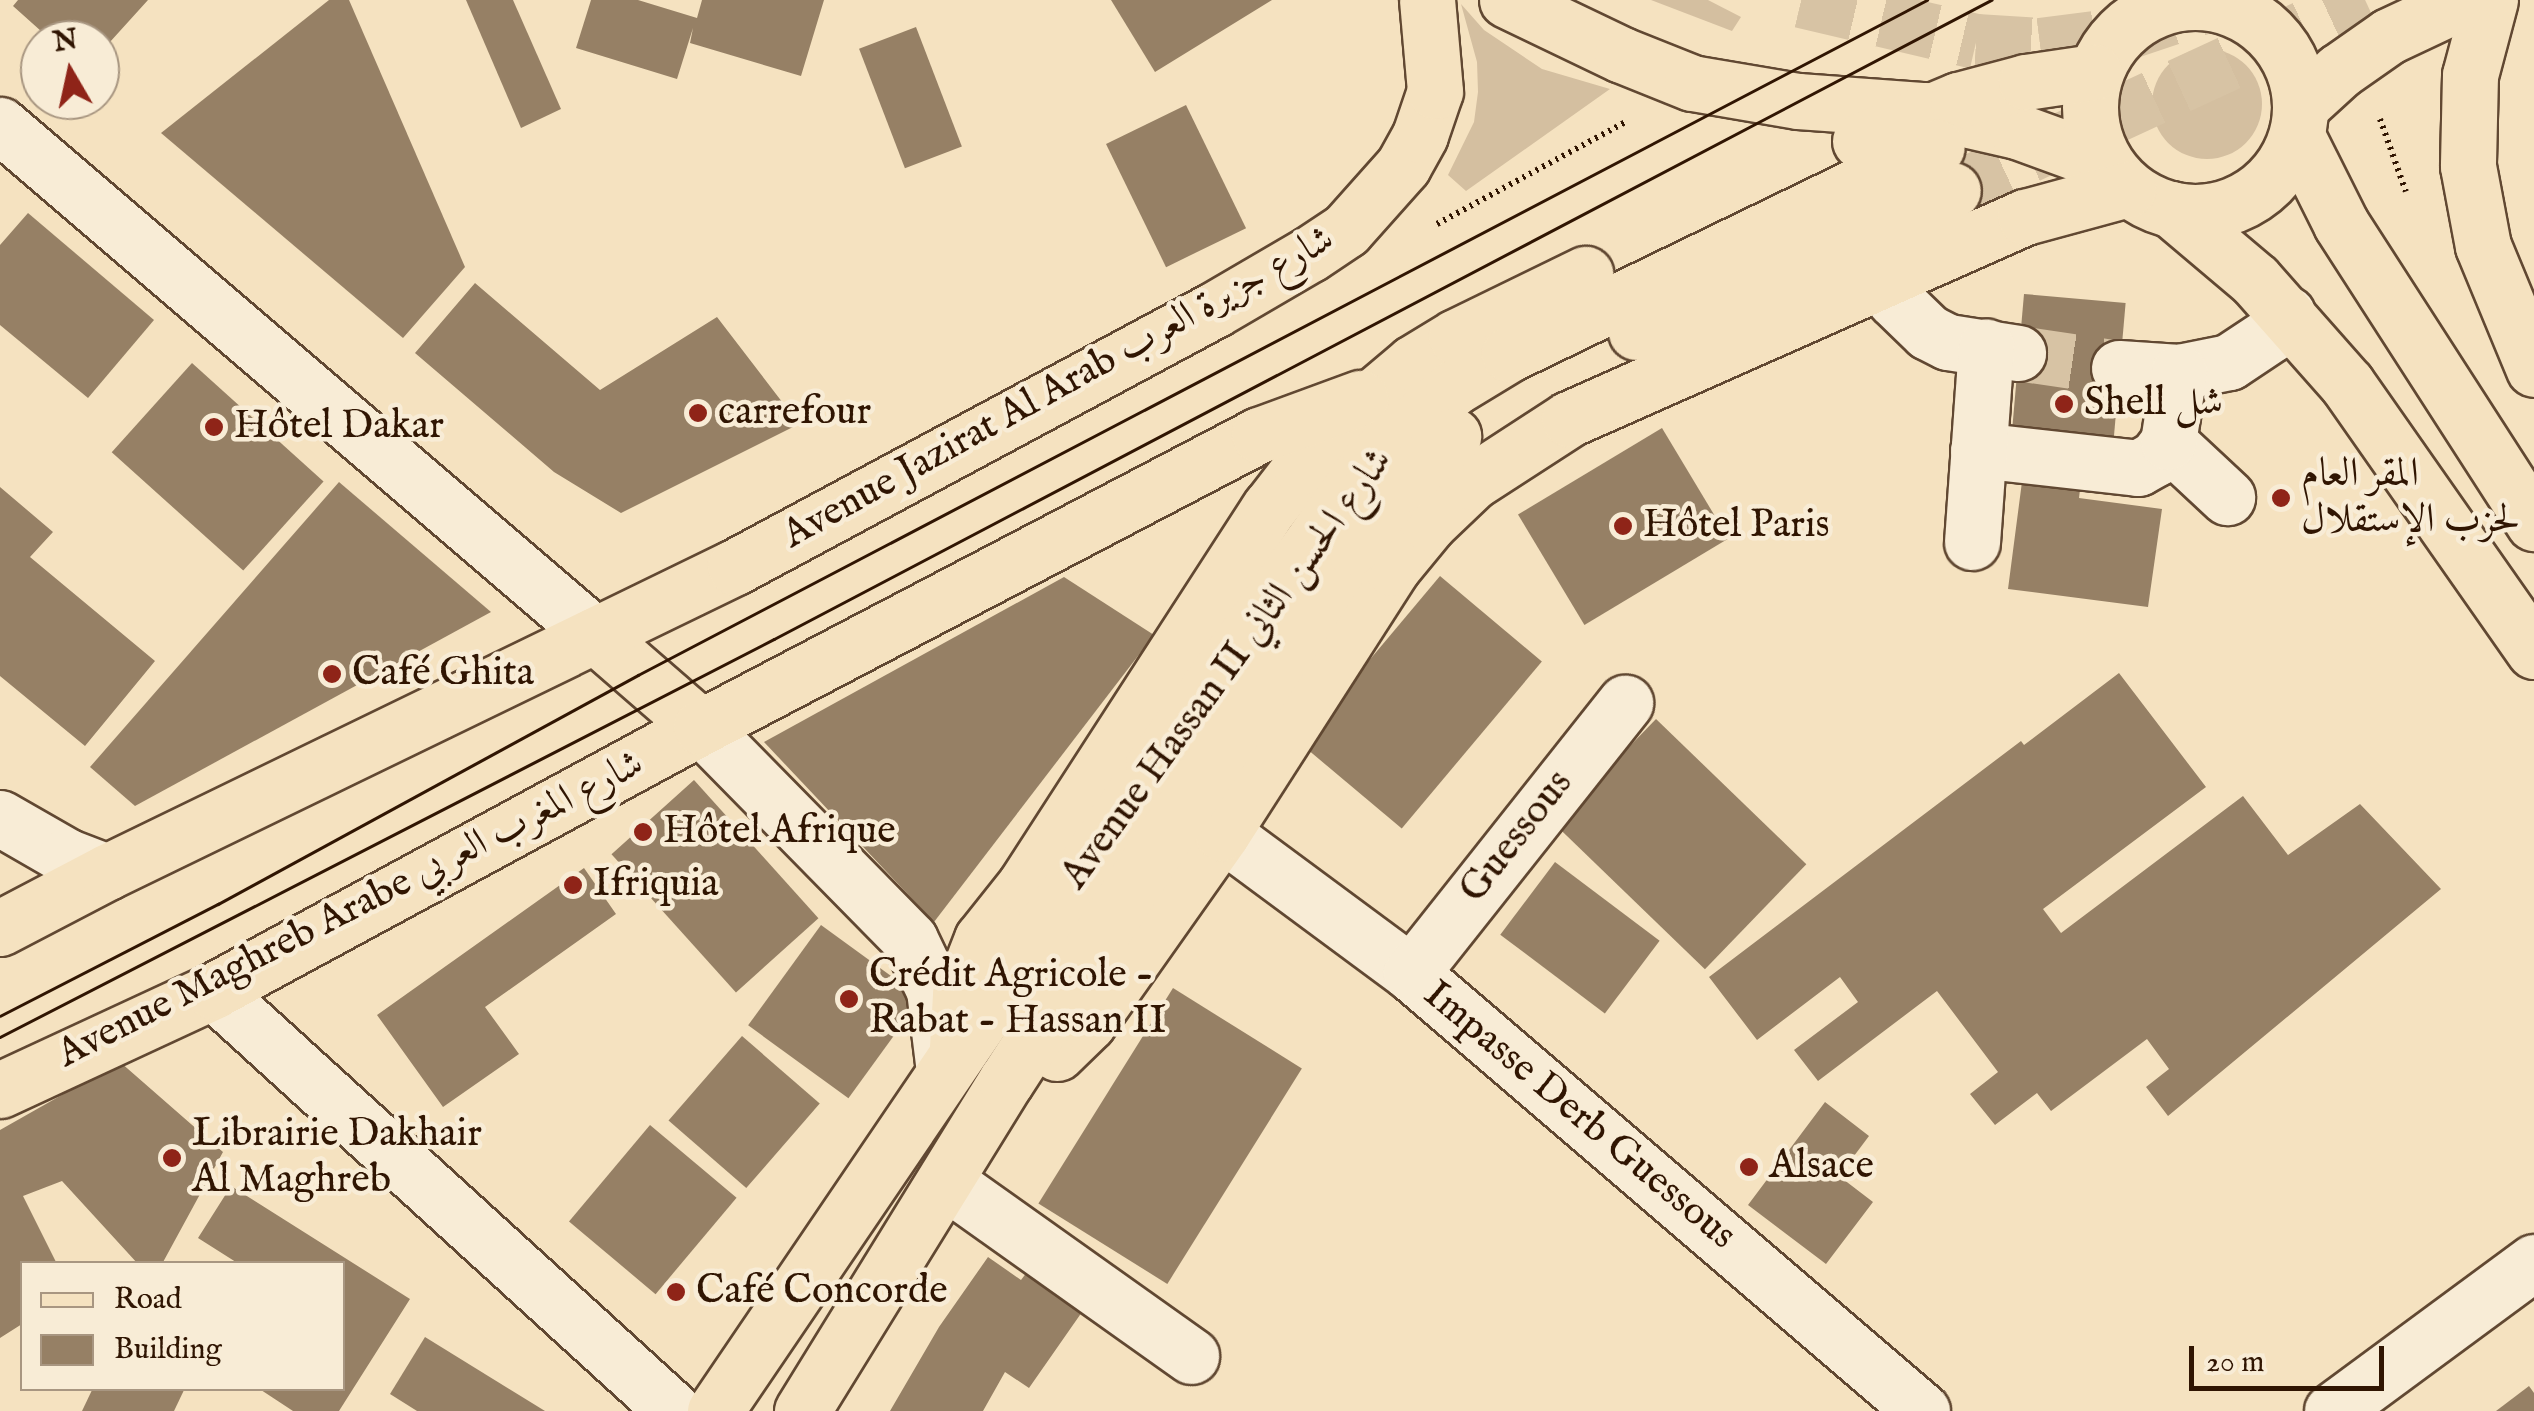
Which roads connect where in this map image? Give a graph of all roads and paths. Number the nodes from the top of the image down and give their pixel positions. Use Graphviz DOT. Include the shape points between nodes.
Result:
graph roads {
  1 [pos="1427,0"];
  2 [pos="1507,0"];
  3 [pos="2466,0"];
  4 [pos="2490,0"];
  5 [pos="2192,1"];
  6 [pos="2094,72"];
  7 [pos="2376,108"];
  8 [pos="2300,120"];
  9 [pos="0,125"];
  10 [pos="1938,149"];
  11 [pos="2135,187"];
  12 [pos="2408,198"];
  13 [pos="1884,279"];
  14 [pos="2287,314"];
  15 [pos="2119,368"];
  16 [pos="2534,370"];
  17 [pos="2179,372"];
  18 [pos="1373,395"];
  19 [pos="2168,442"];
  20 [pos="1978,450"];
  21 [pos="2228,497"];
  22 [pos="2534,523"];
  23 [pos="1972,542"];
  24 [pos="594,636"];
  25 [pos="2534,651"];
  26 [pos="1625,703"];
  27 [pos="701,727"];
  28 [pos="0,818"];
  29 [pos="1222,833"];
  30 [pos="106,872"];
  31 [pos="0,928"];
  32 [pos="1410,973"];
  33 [pos="213,990"];
  34 [pos="950,1064"];
  35 [pos="1006,1081"];
  36 [pos="0,1090"];
  37 [pos="945,1182"];
  38 [pos="2534,1262"];
  39 [pos="1191,1356"];
  40 [pos="1923,1410"];
  41 [pos="674,1411"];
  42 [pos="715,1411"];
  43 [pos="802,1411"];
  44 [pos="2332,1411"];
  1 -- 24 [label="main road, Avenue Jazirat Al Arab شارع جزيرة العرب" via="1435,58 1429,112 1403,166 1346,230 1214,310"];
  2 -- 10 [label="main road" via="1692,82 1798,101"];
  3 -- 8 [label="main road" via="2389,36 2339,71"];
  4 -- 16 [label="main road" via="2470,76 2468,166 2483,246"];
  5 -- 6 [label="main road" via="2140,17"];
  5 -- 8 [label="main road" via="2243,14 2270,33 2291,60"];
  6 -- 10 [label="main road" via="2008,86"];
  6 -- 11 [label="main road" via="2089,119"];
  7 -- 12 [label="path"];
  8 -- 11 [label="main road" via="2270,182 2249,198 2198,213"];
  8 -- 22 [label="main road" via="2341,224"];
  9 -- 24 [label="street"];
  10 -- 11 [label="main road" via="2017,131"];
  10 -- 18 [label="main road" via="1456,337"];
  10 -- 34 [label="main road, Avenue Hassan II شارع الحسن الثاني" via="1509,354 1414,418 1323,522"];
  10 -- 35 [label="main road, Avenue Hassan II شارع الحسن الثاني" via="1524,387 1444,443 1399,486 1352,547"];
  11 -- 13 [label="main road" via="2025,217"];
  11 -- 14 [label="main road" via="2232,259"];
  13 -- 20 [label="street" via="1928,332 2002,350"];
  13 -- 29 [label="main road" via="1569,419 1472,482 1392,568"];
  14 -- 17 [label="street" via="2252,350 2217,366"];
  14 -- 25 [label="main road" via="2347,384"];
  15 -- 17 [label="street"];
  17 -- 19 [label="street"];
  18 -- 27 [label="main road" via="1259,435"];
  18 -- 34 [label="main road" via="1270,506 1026,885 982,939 960,995"];
  19 -- 20 [label="street" via="2138,468 2118,469"];
  19 -- 21 [label="street"];
  20 -- 23 [label="street"];
  24 -- 27 [label="main road"];
  24 -- 30 [label="main road"];
  26 -- 32 [label="street, Guessous"];
  27 -- 33 [label="main road, Avenue Maghreb Arabe شارع المغرب العربي"];
  27 -- 34 [label="street" via="910,940 934,990"];
  28 -- 30 [label="street"];
  29 -- 32 [label="street, Impasse Derb Guessous"];
  29 -- 35 [label="main road" via="1088,1023 1051,1057"];
  30 -- 31 [label="main road"];
  32 -- 40 [label="street, Impasse Derb Guessous"];
  33 -- 36 [label="main road, Avenue Maghreb Arabe شارع المغرب العربي"];
  33 -- 41 [label="street"];
  34 -- 42 [label="main road, Avenue Hassan II شارع الحسن الثاني"];
  35 -- 37 [label="main road, Avenue Hassan II شارع الحسن الثاني"];
  37 -- 39 [label="street"];
  37 -- 43 [label="main road, Avenue Hassan II شارع الحسن الثاني"];
  38 -- 44 [label="street"];
}
